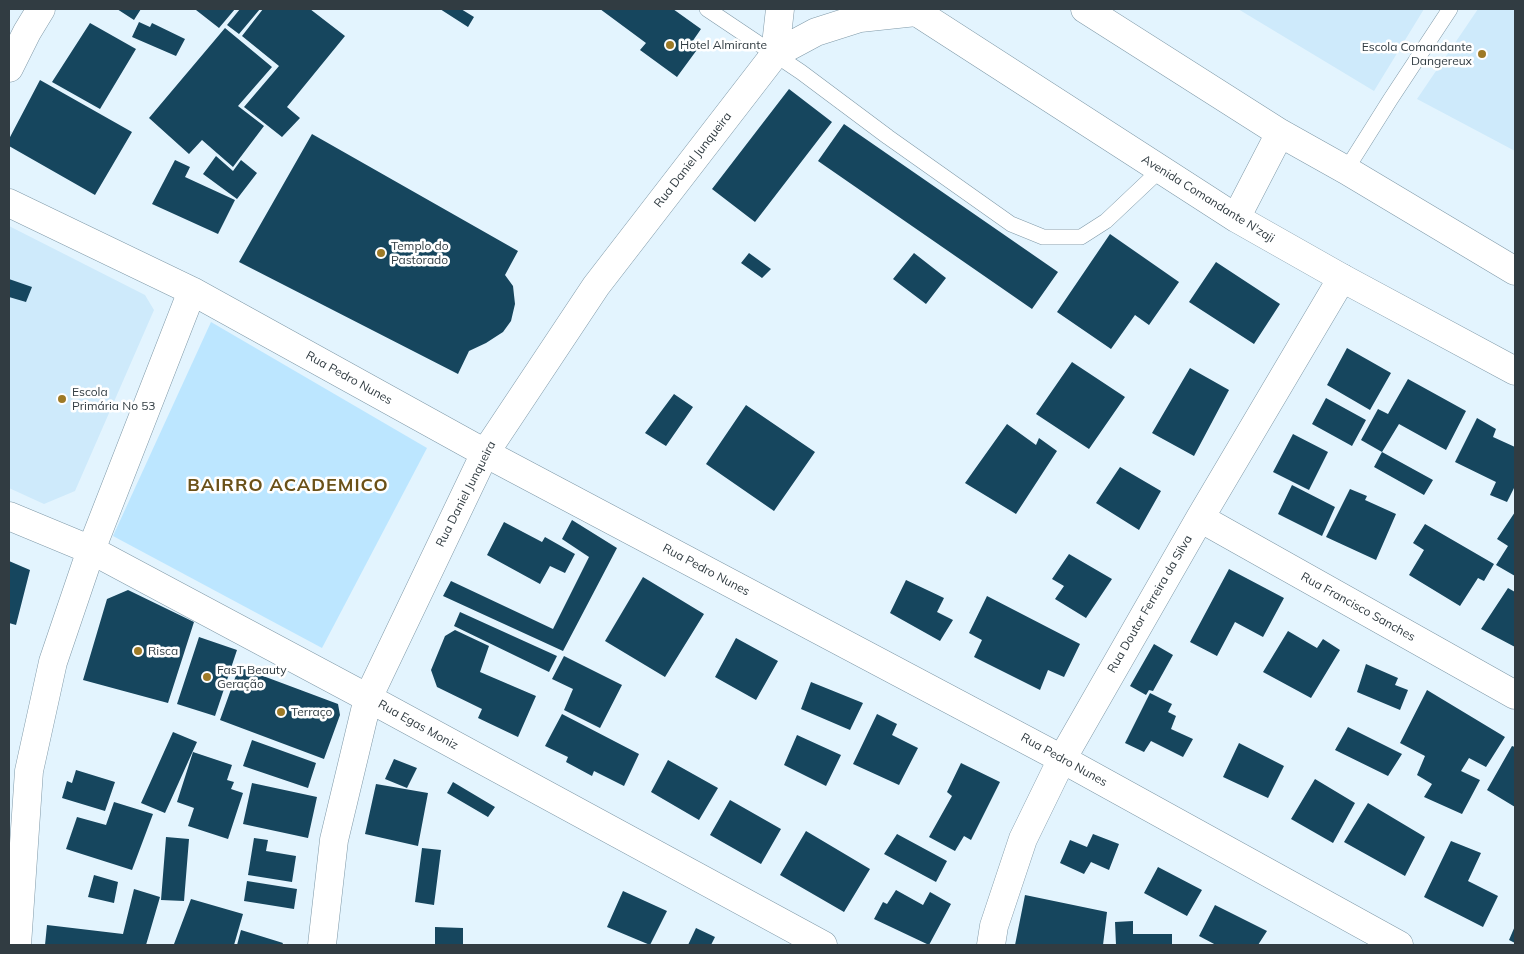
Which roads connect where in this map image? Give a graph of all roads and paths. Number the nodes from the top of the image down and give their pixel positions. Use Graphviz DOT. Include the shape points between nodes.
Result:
graph roads {
  1 [pos="41,9"];
  2 [pos="707,9"];
  3 [pos="780,9"];
  4 [pos="1085,9"];
  5 [pos="1450,9"];
  6 [pos="914,10"];
  7 [pos="775,54"];
  8 [pos="9,68"];
  9 [pos="1280,134"];
  10 [pos="1160,170"];
  11 [pos="1346,170"];
  12 [pos="9,203"];
  13 [pos="1236,218"];
  14 [pos="1515,271"];
  15 [pos="1342,278"];
  16 [pos="192,291"];
  17 [pos="1515,371"];
  18 [pos="484,453"];
  19 [pos="9,516"];
  20 [pos="1200,518"];
  21 [pos="91,550"];
  22 [pos="1515,695"];
  23 [pos="368,698"];
  24 [pos="1062,758"];
  25 [pos="19,768"];
  26 [pos="16,945"];
  27 [pos="322,945"];
  28 [pos="823,945"];
  29 [pos="992,945"];
  30 [pos="1398,945"];
  1 -- 8 [label="street"];
  2 -- 7 [label="lane"];
  3 -- 7 [label="street"];
  4 -- 9 [label="street"];
  5 -- 11 [label="lane"];
  6 -- 7 [label="street, Rua Daniel Junqueira" via="860,18 816,32"];
  6 -- 10 [label="street, Avenida Comandante N'zaji"];
  7 -- 10 [label="lane" via="1011,224 1043,237 1081,237 1106,221"];
  7 -- 18 [label="street, Rua Daniel Junqueira" via="596,286"];
  9 -- 11 [label="street"];
  9 -- 13 [label="street"];
  10 -- 13 [label="street, Avenida Comandante N'zaji"];
  11 -- 14 [label="street"];
  12 -- 16 [label="street, Rua Pedro Nunes"];
  13 -- 15 [label="street, Avenida Comandante N'zaji"];
  15 -- 17 [label="street, Avenida Comandante N'zaji"];
  15 -- 20 [label="street, Rua Doutor Ferreira da Silva"];
  16 -- 18 [label="street, Rua Pedro Nunes"];
  16 -- 21 [label="street"];
  18 -- 23 [label="street, Rua Daniel Junqueira"];
  18 -- 24 [label="street, Rua Pedro Nunes"];
  19 -- 21 [label="street, Rua Egas Moniz"];
  20 -- 22 [label="street, Rua Francisco Sanches"];
  20 -- 24 [label="street, Rua Doutor Ferreira da Silva"];
  21 -- 23 [label="street, Rua Egas Moniz"];
  21 -- 25 [label="street"];
  23 -- 27 [label="street, Rua Daniel Junqueira" via="334,840"];
  23 -- 28 [label="street, Rua Egas Moniz"];
  24 -- 29 [label="street, Rua Doutor Ferreira da Silva" via="1023,839 994,926"];
  24 -- 30 [label="street, Rua Pedro Nunes"];
  25 -- 26 [label="street"];
}
